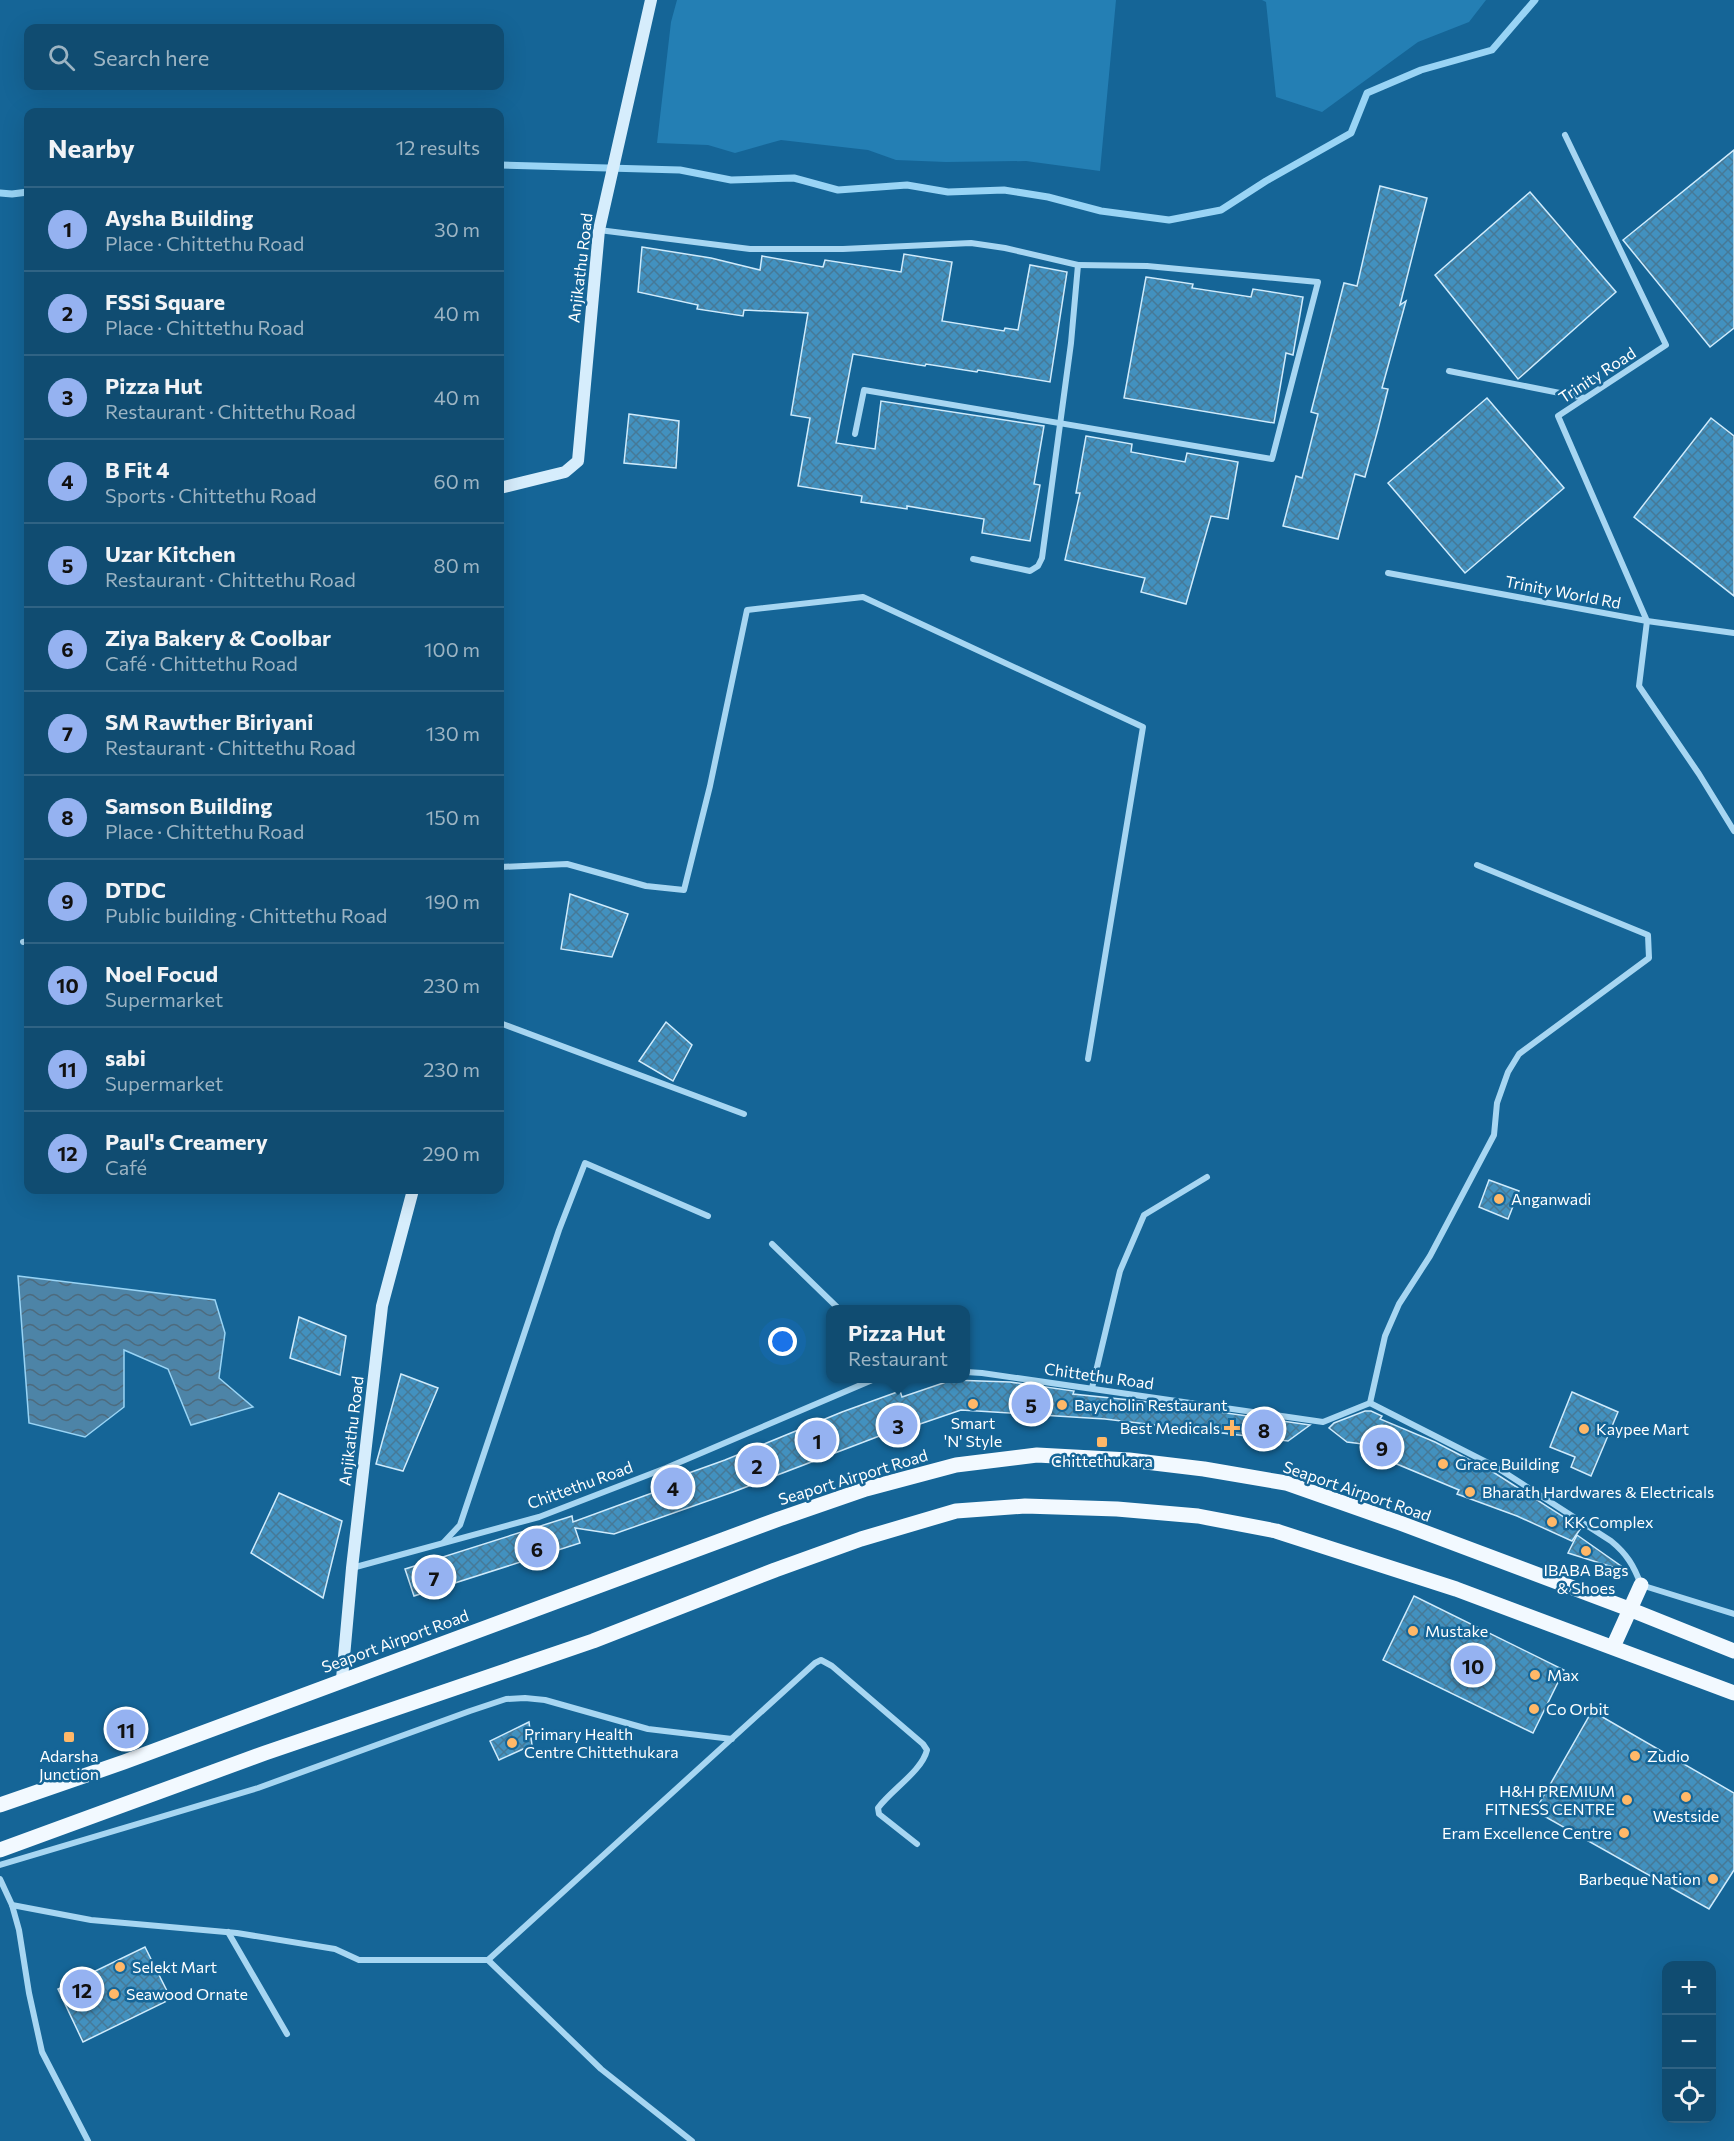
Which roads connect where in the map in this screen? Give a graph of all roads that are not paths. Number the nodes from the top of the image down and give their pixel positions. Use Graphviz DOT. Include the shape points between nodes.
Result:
graph roads {
  1 [pos="651,0"];
  2 [pos="1565,135"];
  3 [pos="599,230"];
  4 [pos="1078,265"];
  5 [pos="1449,372"];
  6 [pos="1586,398"];
  7 [pos="1060,423"];
  8 [pos="855,434"];
  9 [pos="504,487"];
  10 [pos="973,559"];
  11 [pos="1388,573"];
  12 [pos="1647,621"];
  13 [pos="1734,633"];
  14 [pos="1734,831"];
  15 [pos="1477,865"];
  16 [pos="504,867"];
  17 [pos="504,1024"];
  18 [pos="1088,1059"];
  19 [pos="744,1114"];
  20 [pos="1207,1177"];
  21 [pos="412,1194"];
  22 [pos="708,1216"];
  23 [pos="772,1244"];
  24 [pos="835,1305"];
  25 [pos="970,1373"];
  26 [pos="866,1383"];
  27 [pos="1092,1388"];
  28 [pos="1370,1402"];
  29 [pos="444,1542"];
  30 [pos="352,1568"];
  31 [pos="1641,1584"];
  32 [pos="1629,1609"];
  33 [pos="1734,1614"];
  34 [pos="1613,1647"];
  35 [pos="1734,1651"];
  36 [pos="342,1679"];
  37 [pos="1734,1693"];
  38 [pos="732,1739"];
  39 [pos="0,1804"];
  40 [pos="917,1844"];
  41 [pos="0,1850"];
  42 [pos="0,1865"];
  43 [pos="0,1879"];
  44 [pos="12,1905"];
  45 [pos="228,1932"];
  46 [pos="488,1959"];
  47 [pos="287,2034"];
  48 [pos="88,2141"];
  49 [pos="692,2141"];
  1 -- 3 [label="street, Anjikathu Road"];
  2 -- 6 [label="street, Trinity Road" via="1666,345"];
  3 -- 4 [label="street" via="750,249 970,243"];
  3 -- 9 [label="street, Anjikathu Road" via="578,461 565,472"];
  4 -- 7 [label="street"];
  4 -- 7 [label="street" via="1147,266 1318,282 1272,459"];
  5 -- 6 [label="street"];
  6 -- 12 [label="street, Trinity Road" via="1558,416"];
  7 -- 8 [label="street" via="864,390"];
  7 -- 10 [label="street" via="1038,566 1030,571"];
  11 -- 12 [label="street, Trinity World Rd"];
  12 -- 13 [label="street, Trinity World Rd"];
  12 -- 14 [label="street" via="1639,686"];
  15 -- 28 [label="street" via="1648,935 1649,958 1519,1054 1508,1071 1497,1103 1494,1135 1430,1256 1399,1304 1385,1336"];
  16 -- 18 [label="street" via="567,864 646,886 684,890 747,610 863,597 1143,727"];
  17 -- 19 [label="street"];
  20 -- 27 [label="street" via="1144,1215 1120,1271"];
  21 -- 30 [label="street, Anjikathu Road" via="382,1306"];
  22 -- 29 [label="street" via="585,1163 551,1252 460,1525"];
  23 -- 24 [label="street"];
  25 -- 27 [label="street, Chittethu Road"];
  26 -- 29 [label="street, Chittethu Road" via="539,1517"];
  27 -- 28 [label="street, Chittethu Road" via="1323,1422"];
  28 -- 31 [label="street" via="1496,1467 1611,1541 1625,1552"];
  29 -- 30 [label="street, Chittethu Road"];
  30 -- 36 [label="street, Anjikathu Road"];
  31 -- 32 [label="main road"];
  31 -- 33 [label="street"];
  32 -- 34 [label="main road"];
  32 -- 35 [label="main road, Seaport Airport Road"];
  32 -- 36 [label="main road, Seaport Airport Road" via="1286,1483 1129,1460 1037,1455 956,1465 866,1489"];
  34 -- 37 [label="main road"];
  34 -- 41 [label="main road" via="1456,1589 1276,1531 1198,1516 1118,1509 1025,1506 956,1511 850,1543 593,1641 265,1753"];
  36 -- 39 [label="main road, Seaport Airport Road" via="124,1762"];
  38 -- 40 [label="street" via="815,1663 825,1660 927,1750 926,1756 878,1808 879,1814"];
  38 -- 42 [label="street" via="648,1729 545,1700 506,1700 258,1788"];
  38 -- 46 [label="street"];
  43 -- 44 [label="street"];
  44 -- 45 [label="street" via="91,1920"];
  44 -- 48 [label="street" via="42,2052"];
  45 -- 46 [label="street" via="334,1949 359,1960"];
  45 -- 47 [label="street"];
  46 -- 49 [label="street" via="601,2069"];
}
